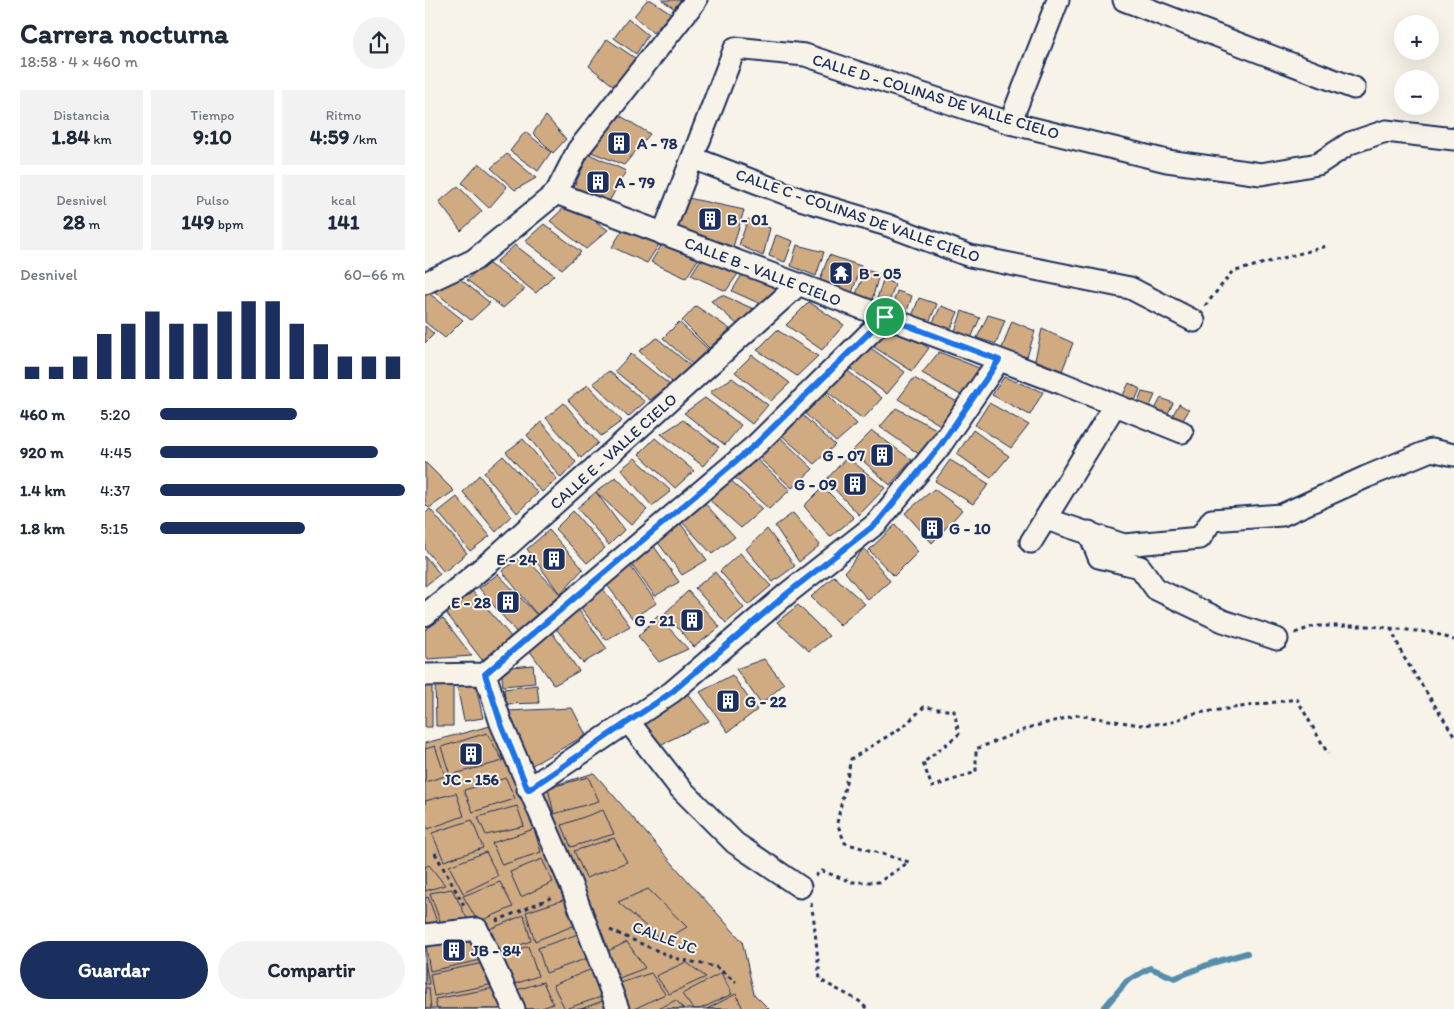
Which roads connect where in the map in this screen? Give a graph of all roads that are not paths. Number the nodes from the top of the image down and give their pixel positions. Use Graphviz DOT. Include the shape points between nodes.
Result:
graph roads {
  1 [pos="696,0"];
  2 [pos="1058,0"];
  3 [pos="1124,0"];
  4 [pos="735,48"];
  5 [pos="1354,88"];
  6 [pos="1010,123"];
  7 [pos="1454,139"];
  8 [pos="693,158"];
  9 [pos="556,193"];
  10 [pos="663,234"];
  11 [pos="425,283"];
  12 [pos="799,285"];
  13 [pos="885,317"];
  14 [pos="1194,321"];
  15 [pos="999,360"];
  16 [pos="1115,405"];
  17 [pos="1182,432"];
  18 [pos="1454,455"];
  19 [pos="1046,519"];
  20 [pos="1089,532"];
  21 [pos="1031,542"];
  22 [pos="425,615"];
  23 [pos="1277,639"];
  24 [pos="425,674"];
  25 [pos="485,674"];
  26 [pos="629,721"];
  27 [pos="528,790"];
  28 [pos="800,887"];
  29 [pos="425,935"];
  30 [pos="514,1009"];
  31 [pos="618,1009"];
  1 -- 9 [label="street" via="578,150"];
  2 -- 6 [label="street"];
  3 -- 5 [label="street"];
  4 -- 6 [label="street, CALLE D - COLINAS DE VALLE CIELO" via="805,55"];
  4 -- 8 [label="street, CALLE B - VALLE CIELO"];
  6 -- 7 [label="street, CALLE D - COLINAS DE VALLE CIELO" via="1167,161 1261,174 1318,164 1350,142 1386,131"];
  8 -- 10 [label="street, CALLE B - VALLE CIELO"];
  8 -- 14 [label="street, CALLE C - COLINAS DE VALLE CIELO" via="800,199 887,225 970,256 1130,288"];
  9 -- 10 [label="street, CALLE B - VALLE CIELO"];
  9 -- 11 [label="street" via="475,260"];
  10 -- 12 [label="street, CALLE B - VALLE CIELO"];
  12 -- 13 [label="street, CALLE B - VALLE CIELO"];
  12 -- 22 [label="street, CALLE E - VALLE CIELO" via="492,560"];
  13 -- 15 [label="street, CALLE B - VALLE CIELO"];
  13 -- 25 [label="street" via="756,444"];
  15 -- 16 [label="street, CALLE B - VALLE CIELO"];
  15 -- 26 [label="street" via="940,446 877,523 789,592 672,692"];
  16 -- 17 [label="street, CALLE B - VALLE CIELO"];
  16 -- 19 [label="street"];
  18 -- 20 [label="street" via="1431,450 1282,515 1212,520 1200,538 1123,545"];
  19 -- 20 [label="street"];
  19 -- 21 [label="street"];
  20 -- 23 [label="street" via="1099,556 1140,567 1156,590 1223,621"];
  24 -- 25 [label="street"];
  25 -- 27 [label="street"];
  26 -- 27 [label="street"];
  26 -- 28 [label="street" via="681,788 735,843"];
  27 -- 31 [label="street" via="572,889"];
  29 -- 30 [label="street" via="477,929"];
}
